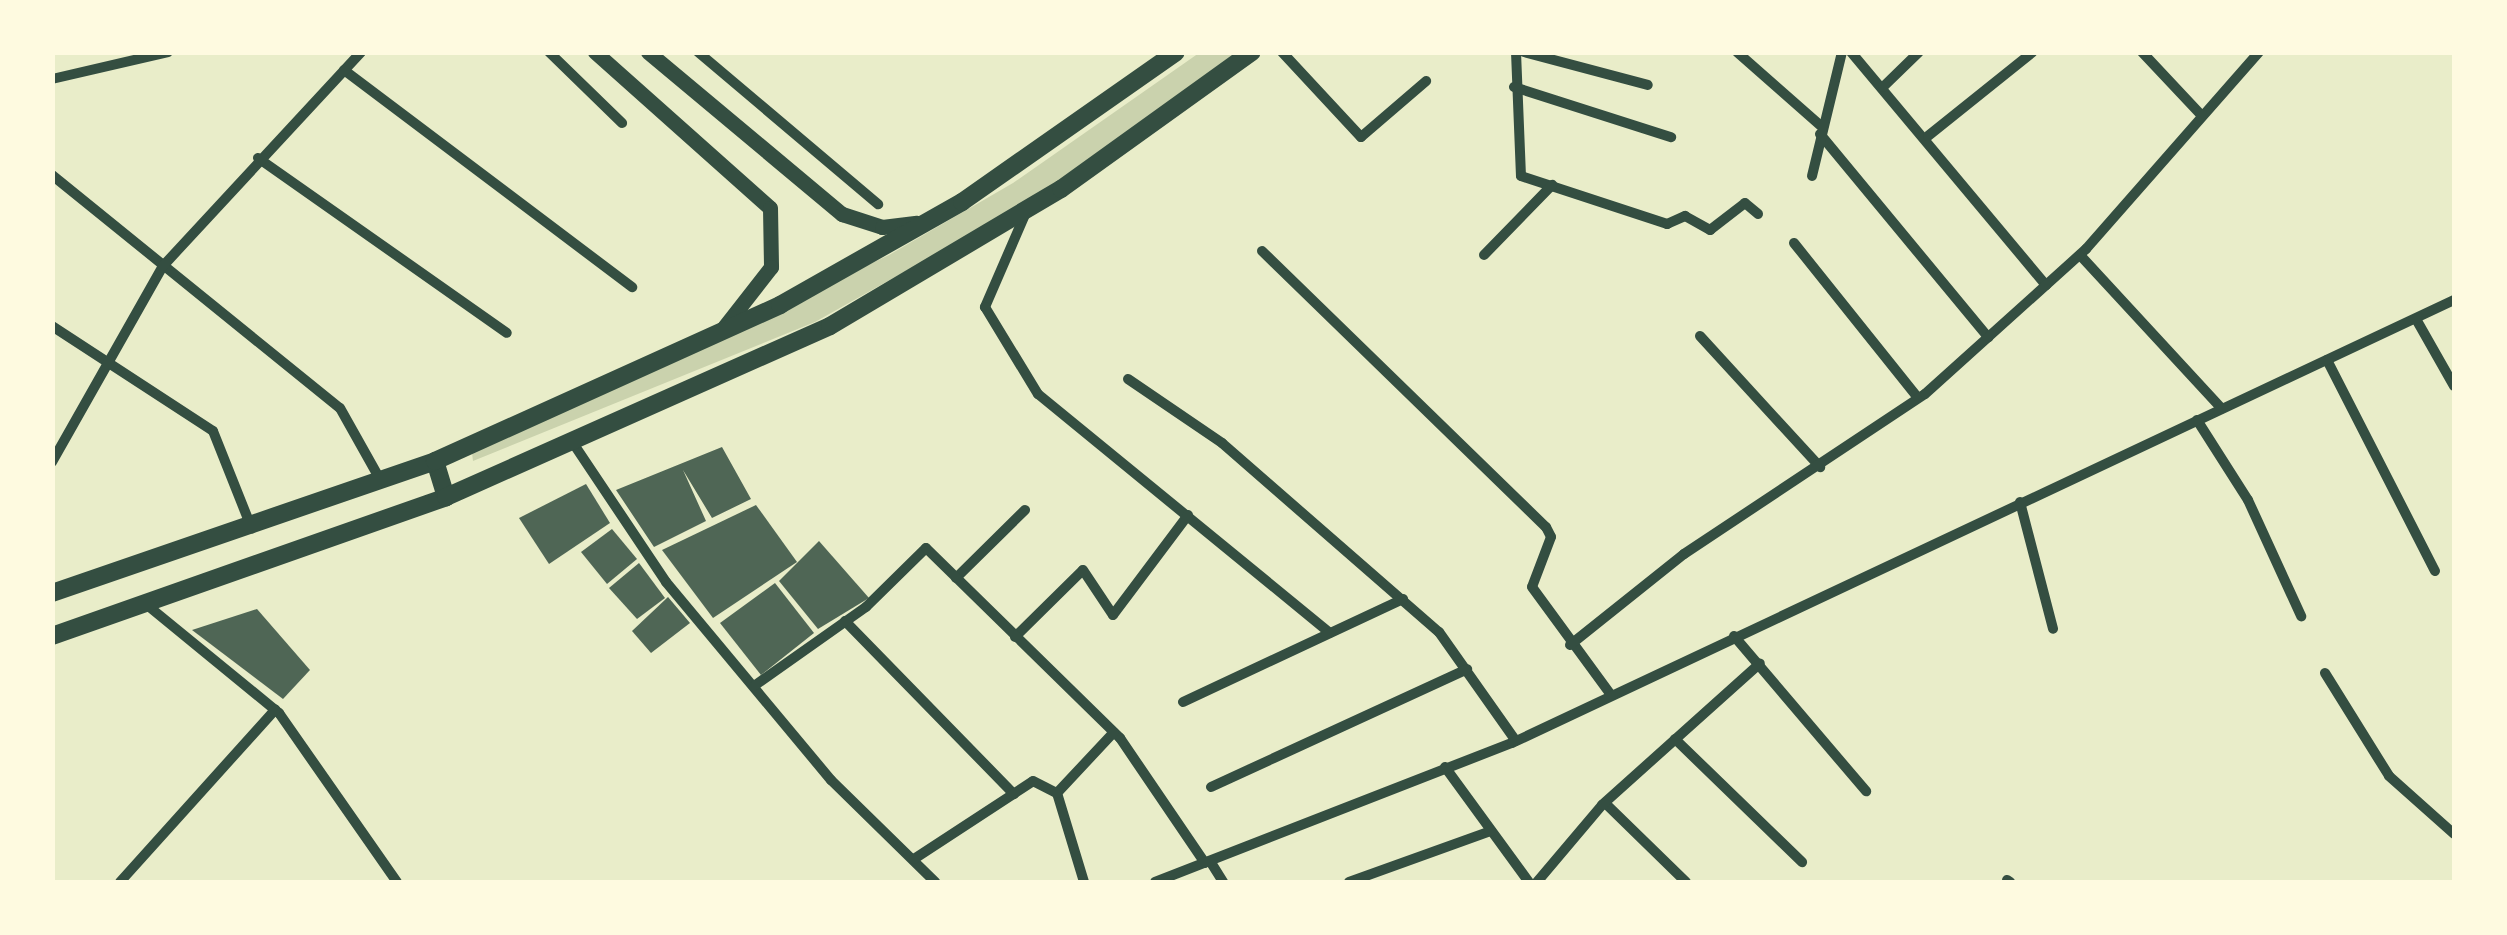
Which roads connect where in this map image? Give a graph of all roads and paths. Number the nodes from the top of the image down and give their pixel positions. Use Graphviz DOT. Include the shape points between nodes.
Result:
graph roads {
  1 [pos="168,52"];
  2 [pos="361,52"];
  3 [pos="549,52"];
  4 [pos="595,52"];
  5 [pos="648,52"];
  6 [pos="698,52"];
  7 [pos="1176,52"];
  8 [pos="1252,52"];
  9 [pos="1282,52"];
  10 [pos="1516,52"];
  11 [pos="1524,52"];
  12 [pos="1737,52"];
  13 [pos="1842,52"];
  14 [pos="1851,52"];
  15 [pos="1919,52"];
  16 [pos="2033,52"];
  17 [pos="2142,52"];
  18 [pos="2260,52"];
  19 [pos="344,70"];
  20 [pos="52,80"];
  21 [pos="1426,80"];
  22 [pos="1648,86"];
  23 [pos="1514,87"];
  24 [pos="1883,87"];
  25 [pos="2202,116"];
  26 [pos="622,123"];
  27 [pos="1820,130"];
  28 [pos="1928,136"];
  29 [pos="1671,137"];
  30 [pos="258,158"];
  31 [pos="52,175"];
  32 [pos="1812,176"];
  33 [pos="1552,185"];
  34 [pos="878,204"];
  35 [pos="1027,210"];
  36 [pos="1758,214"];
  37 [pos="935,218"];
  38 [pos="1794,243"];
  39 [pos="1262,251"];
  40 [pos="1484,255"];
  41 [pos="2080,255"];
  42 [pos="163,266"];
  43 [pos="2046,285"];
  44 [pos="632,287"];
  45 [pos="2454,300"];
  46 [pos="2416,318"];
  47 [pos="52,326"];
  48 [pos="507,332"];
  49 [pos="719,334"];
  50 [pos="1700,336"];
  51 [pos="1988,337"];
  52 [pos="105,360"];
  53 [pos="2326,360"];
  54 [pos="1128,378"];
  55 [pos="2454,386"];
  56 [pos="1918,398"];
  57 [pos="2222,409"];
  58 [pos="2197,420"];
  59 [pos="573,443"];
  60 [pos="436,461"];
  61 [pos="52,462"];
  62 [pos="1820,466"];
  63 [pos="382,482"];
  64 [pos="446,497"];
  65 [pos="2020,502"];
  66 [pos="1025,510"];
  67 [pos="1188,515"];
  68 [pos="253,530"];
  69 [pos="2435,571"];
  70 [pos="956,578"];
  71 [pos="52,593"];
  72 [pos="1403,599"];
  73 [pos="147,605"];
  74 [pos="2300,616"];
  75 [pos="846,622"];
  76 [pos="2054,629"];
  77 [pos="1330,633"];
  78 [pos="52,636"];
  79 [pos="1734,636"];
  80 [pos="1015,637"];
  81 [pos="1570,644"];
  82 [pos="1760,663"];
  83 [pos="1467,669"];
  84 [pos="2325,672"];
  85 [pos="754,686"];
  86 [pos="1611,695"];
  87 [pos="1183,702"];
  88 [pos="275,710"];
  89 [pos="1114,732"];
  90 [pos="1675,739"];
  91 [pos="1516,741"];
  92 [pos="1444,768"];
  93 [pos="1211,787"];
  94 [pos="1866,791"];
  95 [pos="1057,793"];
  96 [pos="1014,794"];
  97 [pos="1605,802"];
  98 [pos="1491,831"];
  99 [pos="2454,834"];
  100 [pos="914,859"];
  101 [pos="1207,862"];
  102 [pos="1802,862"];
  103 [pos="1380,872"];
  104 [pos="394,881"];
  105 [pos="120,882"];
  106 [pos="935,882"];
  107 [pos="1084,882"];
  108 [pos="1155,882"];
  109 [pos="1222,882"];
  110 [pos="1349,882"];
  111 [pos="1387,882"];
  112 [pos="1529,882"];
  113 [pos="1537,882"];
  114 [pos="1686,882"];
  1 -- 20 [label="street"];
  2 -- 19 [label="street"];
  3 -- 26 [label="street"];
  4 -- 49 [label="main road" via="770,208 770,267"];
  5 -- 37 [label="main road" via="842,214 891,228"];
  6 -- 34 [label="street"];
  7 -- 37 [label="highway"];
  8 -- 35 [label="highway"];
  9 -- 21 [label="street" via="1360,137"];
  10 -- 23 [label="street"];
  11 -- 22 [label="street"];
  12 -- 27 [label="street"];
  13 -- 27 [label="street"];
  14 -- 24 [label="street"];
  15 -- 24 [label="street"];
  16 -- 28 [label="street"];
  17 -- 25 [label="street"];
  18 -- 25 [label="street"];
  19 -- 30 [label="street"];
  19 -- 44 [label="street"];
  23 -- 29 [label="street"];
  23 -- 33 [label="street" via="1514,166"];
  24 -- 28 [label="street"];
  25 -- 41 [label="street"];
  27 -- 32 [label="street"];
  27 -- 51 [label="street"];
  28 -- 43 [label="street"];
  30 -- 42 [label="street"];
  30 -- 48 [label="street"];
  31 -- 42 [label="street"];
  33 -- 36 [label="street" via="1668,224 1685,216 1710,230 1745,203"];
  33 -- 40 [label="street"];
  35 -- 59 [label="highway" via="830,326"];
  35 -- 67 [label="street" via="1026,228 988,296 995,332 1060,419"];
  37 -- 49 [label="highway"];
  38 -- 56 [label="street"];
  39 -- 81 [label="street" via="1546,526 1551,537 1532,587"];
  41 -- 43 [label="street"];
  41 -- 57 [label="street"];
  42 -- 52 [label="street"];
  42 -- 63 [label="street" via="340,408"];
  43 -- 51 [label="street"];
  45 -- 46 [label="street"];
  46 -- 53 [label="street"];
  46 -- 55 [label="street"];
  47 -- 52 [label="street"];
  49 -- 60 [label="highway"];
  50 -- 62 [label="street"];
  51 -- 56 [label="street"];
  52 -- 61 [label="street"];
  52 -- 68 [label="street" via="225,444"];
  53 -- 57 [label="street"];
  53 -- 69 [label="street"];
  54 -- 72 [label="street" via="1222,443"];
  56 -- 62 [label="street"];
  57 -- 58 [label="street"];
  58 -- 65 [label="street"];
  58 -- 74 [label="street" via="2248,500"];
  59 -- 64 [label="highway"];
  59 -- 85 [label="street" via="616,518"];
  60 -- 63 [label="highway"];
  60 -- 64 [label="highway"];
  62 -- 81 [label="street" via="1684,554"];
  63 -- 68 [label="highway"];
  64 -- 73 [label="highway"];
  65 -- 76 [label="street"];
  65 -- 79 [label="street"];
  66 -- 70 [label="street"];
  67 -- 77 [label="street"];
  67 -- 80 [label="street" via="1113,615 1083,570"];
  68 -- 71 [label="highway"];
  70 -- 75 [label="street" via="926,548"];
  70 -- 80 [label="street"];
  72 -- 77 [label="street"];
  72 -- 83 [label="street"];
  73 -- 78 [label="highway"];
  73 -- 88 [label="street"];
  75 -- 85 [label="street"];
  75 -- 96 [label="street"];
  77 -- 87 [label="street"];
  79 -- 82 [label="street"];
  79 -- 86 [label="street"];
  80 -- 89 [label="street"];
  81 -- 86 [label="street"];
  82 -- 90 [label="street"];
  82 -- 94 [label="street"];
  83 -- 91 [label="street"];
  83 -- 93 [label="street"];
  84 -- 99 [label="street" via="2389,776"];
  85 -- 100 [label="street" via="831,780"];
  86 -- 91 [label="street"];
  88 -- 104 [label="street"];
  88 -- 105 [label="street"];
  89 -- 95 [label="street"];
  89 -- 101 [label="street"];
  90 -- 97 [label="street"];
  90 -- 102 [label="street"];
  91 -- 92 [label="street"];
  92 -- 98 [label="street"];
  92 -- 101 [label="street"];
  95 -- 96 [label="street" via="1033,781"];
  95 -- 107 [label="street"];
  96 -- 100 [label="street"];
  97 -- 113 [label="street"];
  97 -- 114 [label="street"];
  98 -- 103 [label="street"];
  98 -- 112 [label="street"];
  100 -- 106 [label="street"];
  101 -- 108 [label="street"];
  101 -- 109 [label="street"];
  103 -- 110 [label="street"];
  103 -- 111 [label="street"];
}
